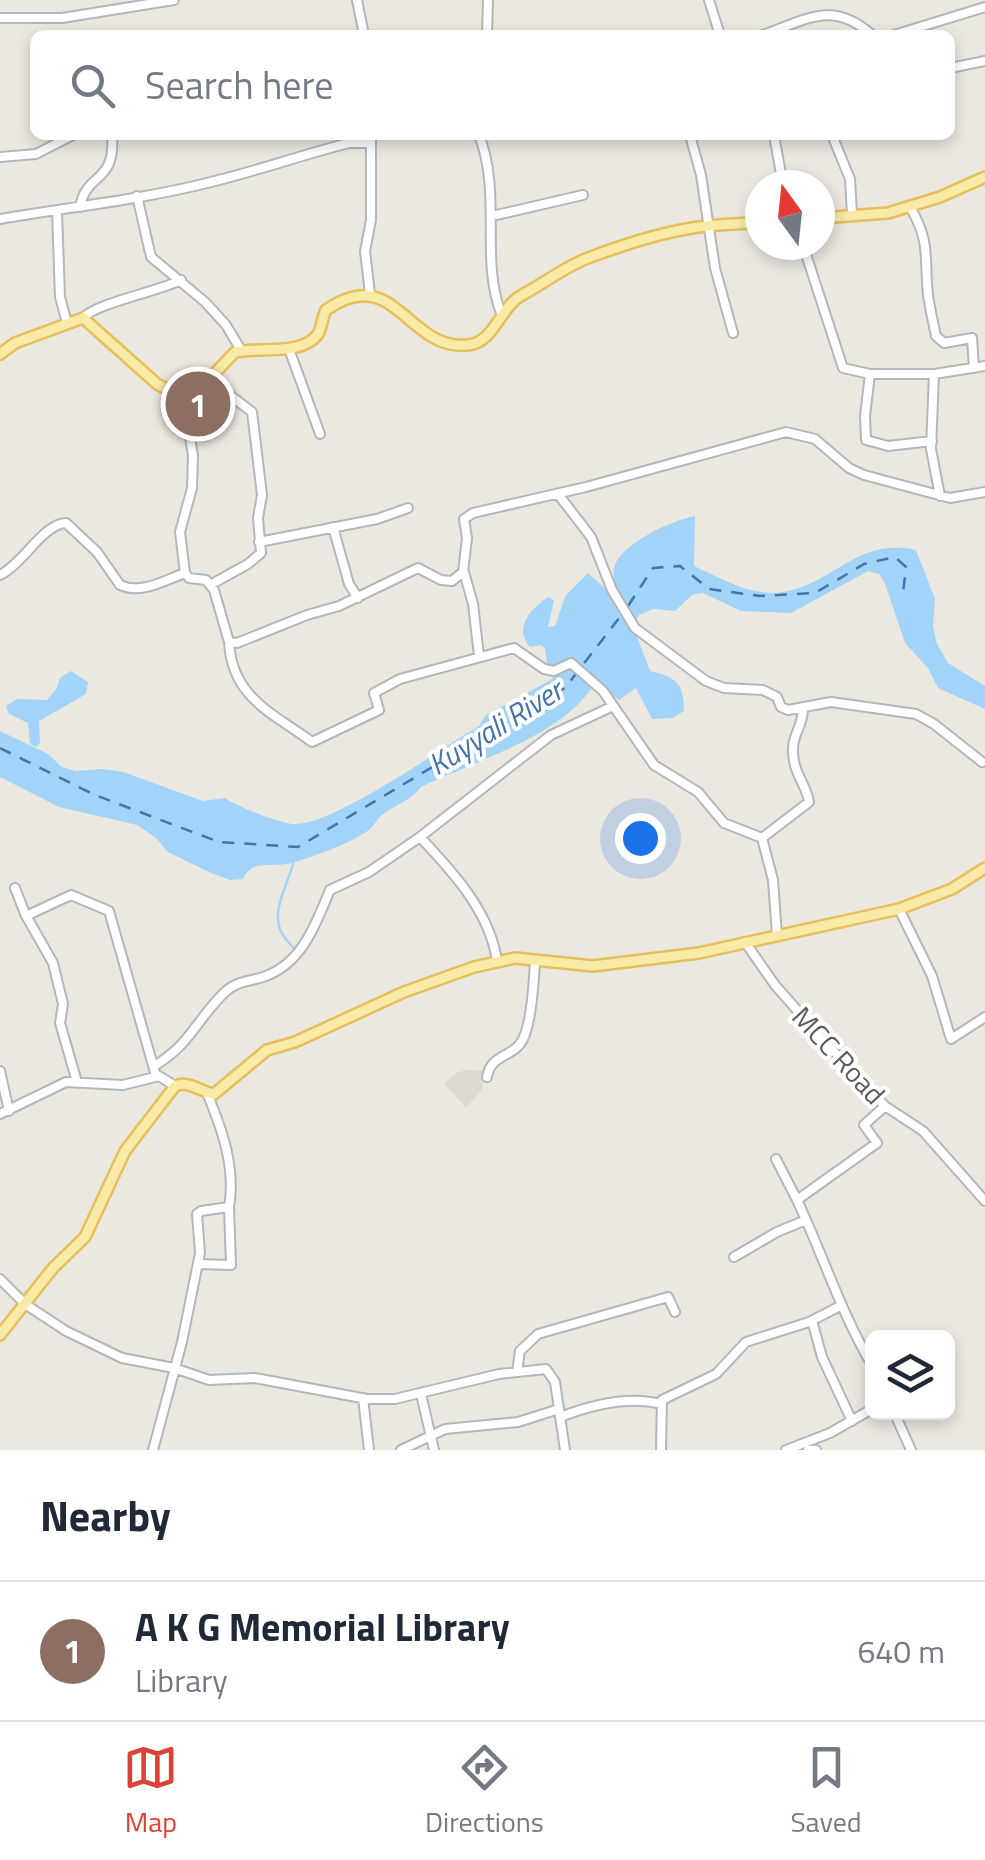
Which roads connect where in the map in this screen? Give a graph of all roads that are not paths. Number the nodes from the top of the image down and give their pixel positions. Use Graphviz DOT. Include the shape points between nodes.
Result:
graph roads {
  1 [pos="174,0"];
  2 [pos="358,0"];
  3 [pos="488,0"];
  4 [pos="709,0"];
  5 [pos="985,7"];
  6 [pos="0,18"];
  7 [pos="363,30"];
  8 [pos="487,30"];
  9 [pos="718,30"];
  10 [pos="788,30"];
  11 [pos="867,30"];
  12 [pos="910,30"];
  13 [pos="985,61"];
  14 [pos="955,67"];
  15 [pos="63,140"];
  16 [pos="112,140"];
  17 [pos="363,140"];
  18 [pos="370,140"];
  19 [pos="480,140"];
  20 [pos="691,140"];
  21 [pos="775,140"];
  22 [pos="834,140"];
  23 [pos="0,157"];
  24 [pos="781,170"];
  25 [pos="985,177"];
  26 [pos="584,195"];
  27 [pos="137,196"];
  28 [pos="80,207"];
  29 [pos="910,207"];
  30 [pos="58,211"];
  31 [pos="852,214"];
  32 [pos="492,216"];
  33 [pos="835,216"];
  34 [pos="0,219"];
  35 [pos="745,223"];
  36 [pos="707,226"];
  37 [pos="808,260"];
  38 [pos="181,280"];
  39 [pos="370,294"];
  40 [pos="501,313"];
  41 [pos="83,318"];
  42 [pos="67,323"];
  43 [pos="733,333"];
  44 [pos="289,349"];
  45 [pos="242,350"];
  46 [pos="0,354"];
  47 [pos="985,366"];
  48 [pos="974,368"];
  49 [pos="870,374"];
  50 [pos="934,374"];
  51 [pos="210,380"];
  52 [pos="184,398"];
  53 [pos="320,434"];
  54 [pos="932,442"];
  55 [pos="985,492"];
  56 [pos="558,494"];
  57 [pos="940,496"];
  58 [pos="408,508"];
  59 [pos="333,528"];
  60 [pos="260,542"];
  61 [pos="464,572"];
  62 [pos="186,573"];
  63 [pos="0,575"];
  64 [pos="210,584"];
  65 [pos="358,598"];
  66 [pos="229,642"];
  67 [pos="479,656"];
  68 [pos="612,707"];
  69 [pos="803,709"];
  70 [pos="982,762"];
  71 [pos="420,838"];
  72 [pos="762,838"];
  73 [pos="985,868"];
  74 [pos="15,888"];
  75 [pos="18,902"];
  76 [pos="900,909"];
  77 [pos="26,916"];
  78 [pos="777,935"];
  79 [pos="745,942"];
  80 [pos="535,960"];
  81 [pos="497,961"];
  82 [pos="985,1017"];
  83 [pos="0,1071"];
  84 [pos="155,1071"];
  85 [pos="486,1077"];
  86 [pos="77,1082"];
  87 [pos="176,1086"];
  88 [pos="208,1093"];
  89 [pos="885,1106"];
  90 [pos="4,1112"];
  91 [pos="776,1159"];
  92 [pos="797,1200"];
  93 [pos="985,1201"];
  94 [pos="229,1207"];
  95 [pos="806,1220"];
  96 [pos="734,1257"];
  97 [pos="198,1264"];
  98 [pos="0,1279"];
  99 [pos="25,1304"];
  100 [pos="842,1305"];
  101 [pos="675,1312"];
  102 [pos="809,1322"];
  103 [pos="0,1335"];
  104 [pos="865,1351"];
  105 [pos="174,1368"];
  106 [pos="517,1372"];
  107 [pos="421,1394"];
  108 [pos="363,1398"];
  109 [pos="661,1404"];
  110 [pos="560,1413"];
  111 [pos="865,1414"];
  112 [pos="897,1420"];
  113 [pos="852,1421"];
  114 [pos="430,1436"];
  115 [pos="152,1450"];
  116 [pos="369,1450"];
  117 [pos="401,1450"];
  118 [pos="434,1450"];
  119 [pos="565,1450"];
  120 [pos="661,1450"];
  121 [pos="786,1450"];
  122 [pos="808,1450"];
  123 [pos="816,1450"];
  124 [pos="910,1450"];
  1 -- 6 [label="street" via="62,18"];
  2 -- 7 [label="street"];
  3 -- 8 [label="street"];
  4 -- 9 [label="street"];
  5 -- 12 [label="street"];
  10 -- 11 [label="street" via="834,12"];
  13 -- 14 [label="street"];
  15 -- 23 [label="street" via="36,154"];
  16 -- 28 [label="street" via="112,160"];
  17 -- 27 [label="street"];
  18 -- 39 [label="street"];
  19 -- 32 [label="street"];
  20 -- 36 [label="street"];
  21 -- 24 [label="street"];
  22 -- 31 [label="street" via="850,179"];
  25 -- 29 [label="main road"];
  26 -- 32 [label="street"];
  27 -- 28 [label="street"];
  27 -- 38 [label="street" via="151,257"];
  28 -- 30 [label="street"];
  29 -- 31 [label="main road"];
  29 -- 48 [label="street" via="927,249 936,336 944,343 972,338"];
  30 -- 34 [label="street"];
  30 -- 42 [label="street"];
  31 -- 33 [label="main road"];
  32 -- 40 [label="street"];
  35 -- 36 [label="main road"];
  36 -- 40 [label="main road" via="585,259"];
  36 -- 43 [label="street"];
  37 -- 49 [label="street" via="841,366"];
  38 -- 41 [label="street"];
  38 -- 45 [label="street"];
  39 -- 40 [label="main road" via="430,335 465,346 486,338"];
  39 -- 44 [label="main road" via="326,310 318,334"];
  41 -- 42 [label="main road"];
  41 -- 52 [label="main road" via="157,384"];
  42 -- 46 [label="main road"];
  44 -- 45 [label="main road"];
  44 -- 53 [label="street"];
  45 -- 51 [label="main road"];
  47 -- 48 [label="street"];
  48 -- 50 [label="street"];
  49 -- 50 [label="street"];
  49 -- 54 [label="street" via="866,440 888,446"];
  50 -- 54 [label="street"];
  51 -- 52 [label="main road"];
  51 -- 60 [label="street" via="252,412"];
  52 -- 62 [label="street" via="193,456 180,532"];
  54 -- 57 [label="street"];
  55 -- 57 [label="street"];
  56 -- 57 [label="street" via="786,432 815,439 864,475"];
  56 -- 61 [label="street" via="468,516"];
  56 -- 69 [label="street" via="591,537 635,628 715,685 763,690 784,709"];
  58 -- 59 [label="street"];
  59 -- 60 [label="street"];
  59 -- 65 [label="street"];
  60 -- 64 [label="street" via="255,560"];
  61 -- 65 [label="street" via="452,581 418,568"];
  61 -- 67 [label="street"];
  62 -- 63 [label="street" via="138,590 120,586 85,539 58,523"];
  62 -- 64 [label="street"];
  64 -- 66 [label="street"];
  65 -- 66 [label="street"];
  66 -- 67 [label="street" via="252,700 312,742 379,710 377,689"];
  67 -- 68 [label="street" via="514,648 544,669 571,663"];
  68 -- 71 [label="street" via="551,735"];
  68 -- 72 [label="street" via="654,765 698,792 724,823"];
  69 -- 70 [label="street" via="831,702 916,714"];
  69 -- 72 [label="street" via="792,746 809,802"];
  71 -- 81 [label="street" via="458,878 494,940"];
  71 -- 84 [label="street" via="330,890 300,952 265,976 233,984"];
  72 -- 78 [label="street"];
  73 -- 76 [label="main road" via="952,890"];
  74 -- 77 [label="street"];
  75 -- 77 [label="street"];
  76 -- 78 [label="main road"];
  76 -- 82 [label="street" via="932,976 951,1038"];
  77 -- 84 [label="street" via="70,895 109,911"];
  77 -- 86 [label="street" via="53,963"];
  78 -- 79 [label="main road"];
  79 -- 80 [label="main road" via="612,965"];
  79 -- 89 [label="street, MCC Road"];
  80 -- 81 [label="main road"];
  80 -- 85 [label="street" via="525,1035 488,1066"];
  81 -- 88 [label="main road" via="268,1050 224,1088"];
  83 -- 90 [label="street"];
  84 -- 86 [label="street" via="122,1084"];
  84 -- 87 [label="street"];
  86 -- 90 [label="street"];
  87 -- 88 [label="main road"];
  87 -- 99 [label="main road" via="125,1151 85,1237"];
  88 -- 94 [label="street" via="228,1155"];
  89 -- 92 [label="street" via="864,1124 877,1143"];
  89 -- 93 [label="street, MCC Road" via="923,1130"];
  91 -- 92 [label="street"];
  92 -- 95 [label="street"];
  94 -- 97 [label="street" via="197,1214"];
  94 -- 97 [label="street" via="230,1265"];
  95 -- 96 [label="street"];
  95 -- 100 [label="street"];
  97 -- 105 [label="street"];
  98 -- 99 [label="street"];
  99 -- 103 [label="main road"];
  99 -- 105 [label="street" via="122,1358"];
  100 -- 102 [label="street"];
  100 -- 104 [label="street"];
  101 -- 106 [label="street" via="668,1297 538,1334 520,1351"];
  102 -- 109 [label="street" via="746,1342 716,1374"];
  102 -- 113 [label="street"];
  105 -- 108 [label="street" via="209,1380 255,1378"];
  105 -- 115 [label="street"];
  106 -- 107 [label="street"];
  106 -- 110 [label="street" via="551,1372"];
  107 -- 108 [label="street"];
  107 -- 114 [label="street"];
  108 -- 116 [label="street"];
  109 -- 110 [label="street" via="644,1399"];
  109 -- 120 [label="street"];
  110 -- 114 [label="street"];
  110 -- 119 [label="street"];
  111 -- 113 [label="street"];
  112 -- 124 [label="street"];
  113 -- 121 [label="street"];
  114 -- 117 [label="street"];
  114 -- 118 [label="street"];
  122 -- 123 [label="street"];
}
